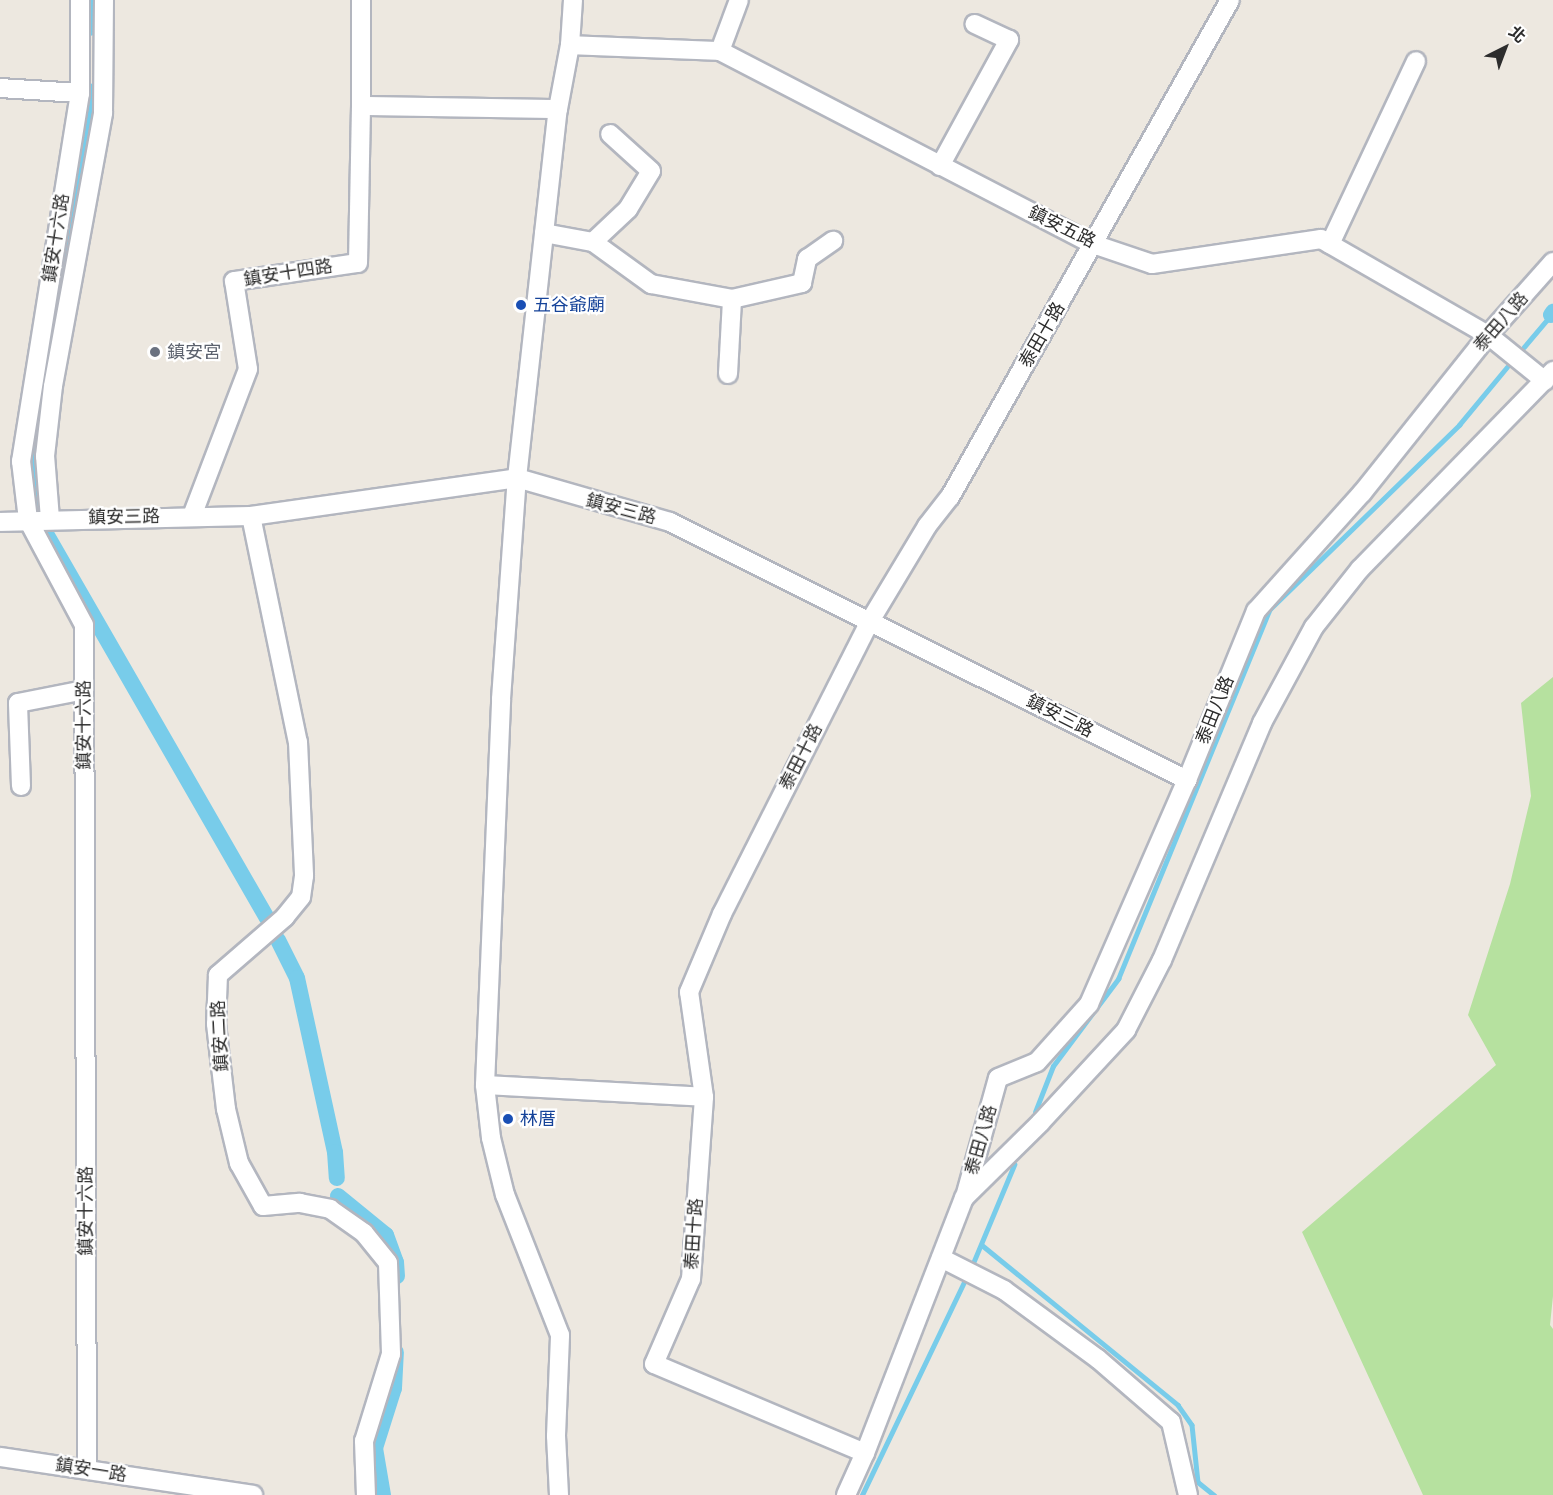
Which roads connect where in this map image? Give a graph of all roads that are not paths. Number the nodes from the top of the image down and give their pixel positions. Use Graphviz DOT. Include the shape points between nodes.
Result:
graph roads {
  1 [pos="80,0"];
  2 [pos="104,0"];
  3 [pos="361,0"];
  4 [pos="573,0"];
  5 [pos="739,0"];
  6 [pos="1230,0"];
  7 [pos="974,24"];
  8 [pos="570,45"];
  9 [pos="720,51"];
  10 [pos="1416,61"];
  11 [pos="0,88"];
  12 [pos="80,93"];
  13 [pos="362,106"];
  14 [pos="558,109"];
  15 [pos="610,134"];
  16 [pos="940,166"];
  17 [pos="544,232"];
  18 [pos="833,241"];
  19 [pos="593,242"];
  20 [pos="1093,244"];
  21 [pos="1330,244"];
  22 [pos="1553,262"];
  23 [pos="732,299"];
  24 [pos="1488,334"];
  25 [pos="728,374"];
  26 [pos="1549,376"];
  27 [pos="517,478"];
  28 [pos="192,516"];
  29 [pos="251,516"];
  30 [pos="50,519"];
  31 [pos="28,520"];
  32 [pos="0,522"];
  33 [pos="870,621"];
  34 [pos="84,690"];
  35 [pos="1187,780"];
  36 [pos="21,786"];
  37 [pos="485,1085"];
  38 [pos="704,1097"];
  39 [pos="964,1198"];
  40 [pos="941,1258"];
  41 [pos="865,1453"];
  42 [pos="0,1457"];
  43 [pos="87,1469"];
  44 [pos="155,1487"];
  45 [pos="214,1492"];
  46 [pos="253,1495"];
  47 [pos="366,1495"];
  48 [pos="559,1495"];
  49 [pos="846,1495"];
  50 [pos="1188,1495"];
  1 -- 12 [label="street, 鎮安十六路"];
  2 -- 30 [label="street" via="103,113 46,444"];
  3 -- 13 [label="street, 鎮安十四路"];
  4 -- 8 [label="street"];
  5 -- 9 [label="street"];
  6 -- 20 [label="street, 泰田十路"];
  7 -- 16 [label="street" via="1009,40"];
  8 -- 9 [label="street, 鎮安五路"];
  8 -- 14 [label="street"];
  9 -- 16 [label="street, 鎮安五路"];
  10 -- 21 [label="street"];
  11 -- 12 [label="street"];
  12 -- 31 [label="street, 鎮安十六路" via="21,461"];
  13 -- 14 [label="street"];
  13 -- 28 [label="street, 鎮安十四路" via="358,263 234,281 248,369"];
  14 -- 17 [label="street"];
  15 -- 19 [label="street" via="651,171 628,209"];
  16 -- 20 [label="street, 鎮安五路"];
  17 -- 19 [label="street"];
  17 -- 27 [label="street"];
  18 -- 23 [label="street" via="807,259 802,283"];
  19 -- 23 [label="street" via="651,284"];
  20 -- 21 [label="street, 鎮安五路" via="1152,264 1321,239"];
  20 -- 33 [label="street, 泰田十路" via="950,497 927,526"];
  21 -- 24 [label="street, 鎮安五路"];
  22 -- 24 [label="street, 泰田八路"];
  23 -- 25 [label="street"];
  24 -- 26 [label="street, 鎮安五路"];
  24 -- 35 [label="street, 泰田八路" via="1362,493 1256,611"];
  26 -- 39 [label="street" via="1360,568 1314,627 1262,723 1162,960 1126,1030"];
  27 -- 29 [label="street, 鎮安三路"];
  27 -- 33 [label="street, 鎮安三路" via="670,522"];
  27 -- 37 [label="street" via="501,699"];
  28 -- 29 [label="street, 鎮安三路"];
  28 -- 30 [label="street, 鎮安三路"];
  29 -- 47 [label="street, 鎮安二路" via="298,742 304,876 301,897 285,917 218,975 216,1024 226,1109 240,1163 263,1206 300,1203 330,1209 364,1233 388,1263 391,1354 364,1441"];
  30 -- 31 [label="street, 鎮安三路"];
  31 -- 32 [label="street, 鎮安三路"];
  31 -- 34 [label="street, 鎮安十六路" via="84,625"];
  33 -- 35 [label="street, 鎮安三路"];
  33 -- 38 [label="street, 泰田十路" via="722,914 689,992"];
  34 -- 36 [label="street" via="18,703"];
  34 -- 43 [label="street, 鎮安十六路"];
  35 -- 39 [label="street, 泰田八路" via="1089,1004 1037,1062 998,1078"];
  37 -- 38 [label="street"];
  37 -- 48 [label="street" via="491,1138 506,1196 560,1335 555,1436"];
  38 -- 41 [label="street, 泰田十路" via="691,1279 654,1364"];
  39 -- 40 [label="street"];
  40 -- 41 [label="street"];
  40 -- 50 [label="street" via="1004,1290 1098,1359 1171,1422"];
  41 -- 49 [label="street"];
  42 -- 43 [label="street, 鎮安一路"];
  43 -- 44 [label="street, 鎮安一路"];
  44 -- 45 [label="street, 鎮安一路"];
  45 -- 46 [label="street, 鎮安一路"];
}
